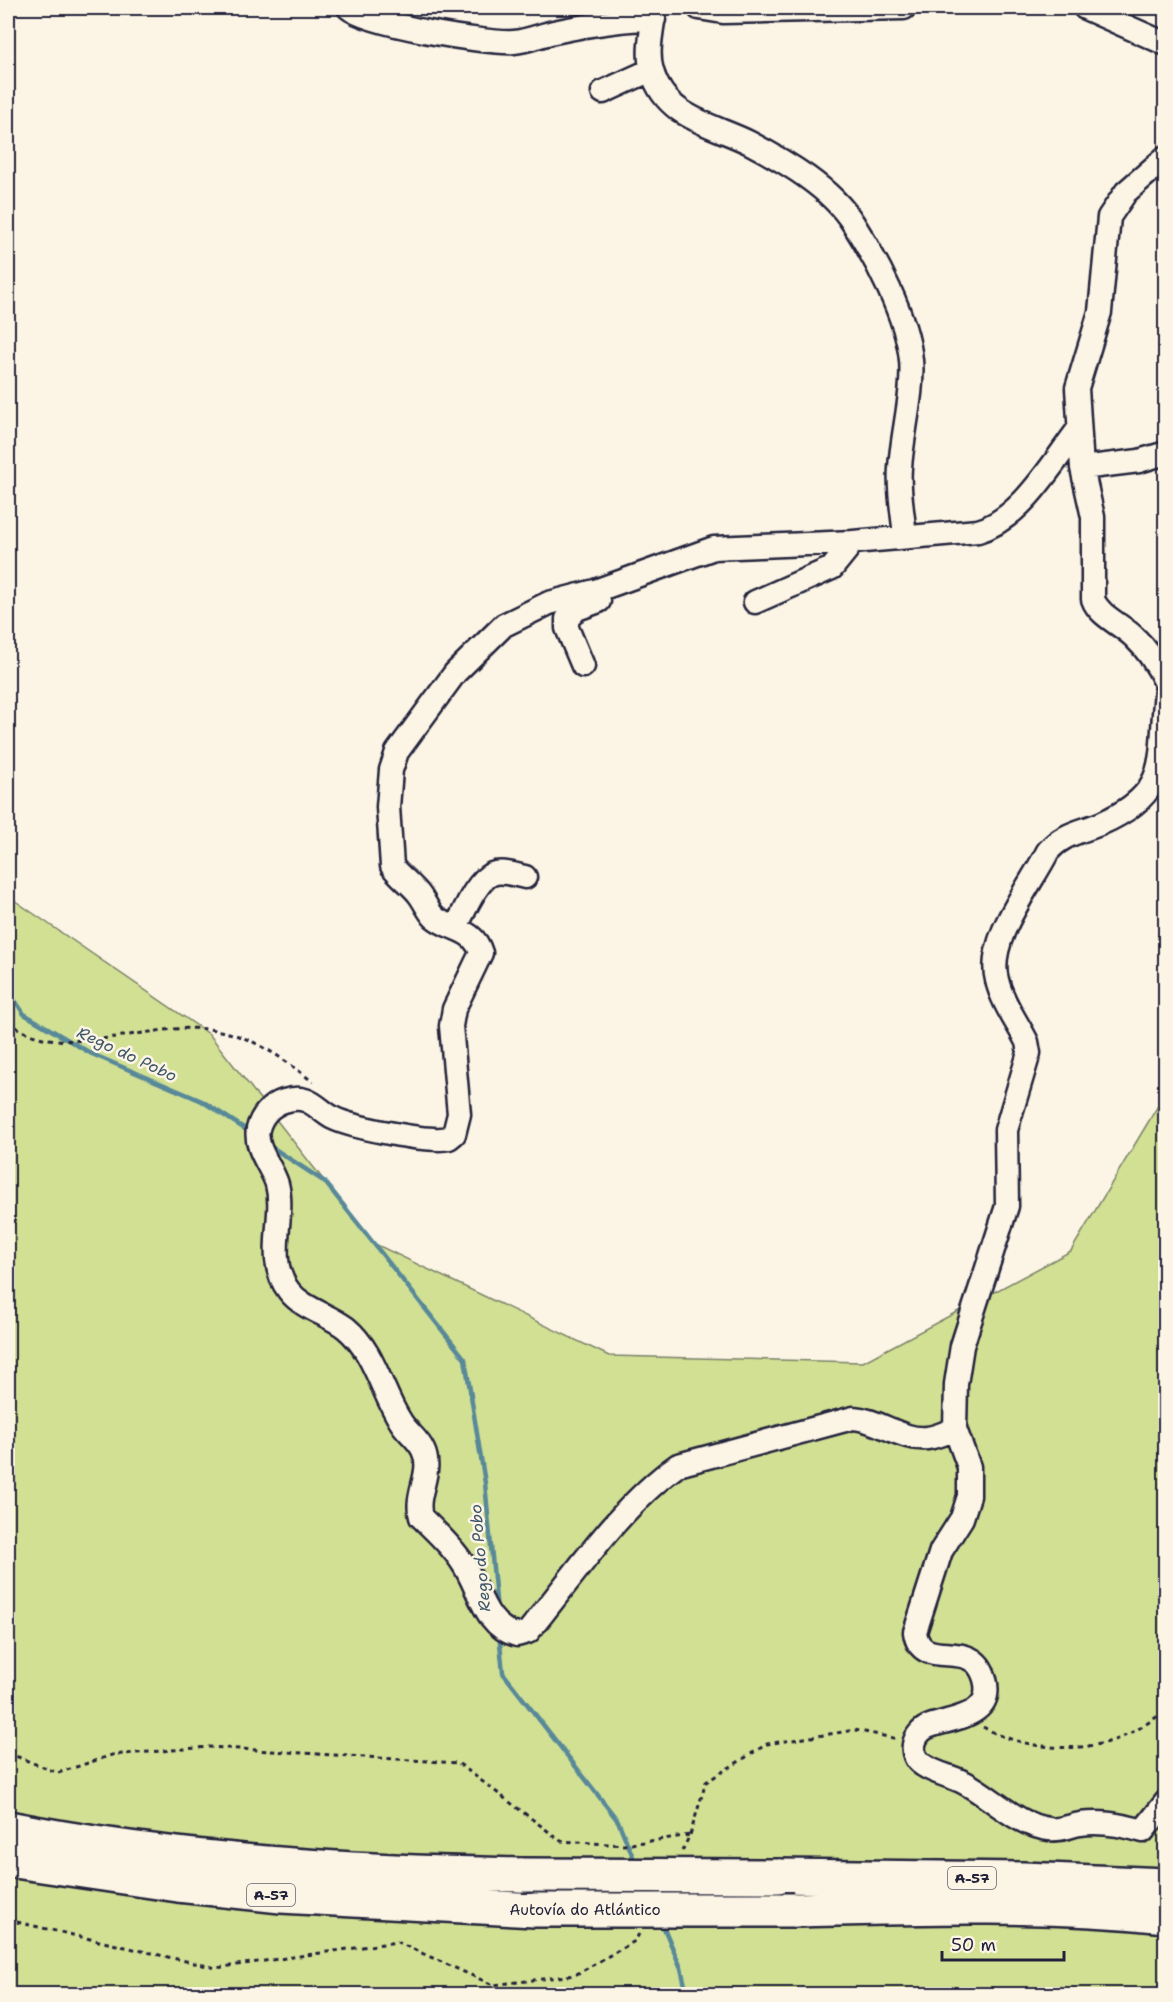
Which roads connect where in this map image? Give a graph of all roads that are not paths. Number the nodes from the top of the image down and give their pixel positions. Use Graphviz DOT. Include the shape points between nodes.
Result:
graph roads {
  1 [pos="349,8"];
  2 [pos="699,8"];
  3 [pos="904,8"];
  4 [pos="1085,8"];
  5 [pos="654,13"];
  6 [pos="1166,44"];
  7 [pos="651,70"];
  8 [pos="603,92"];
  9 [pos="1166,157"];
  10 [pos="1078,430"];
  11 [pos="1166,453"];
  12 [pos="1082,468"];
  13 [pos="905,536"];
  14 [pos="853,542"];
  15 [pos="674,562"];
  16 [pos="755,602"];
  17 [pos="583,666"];
  18 [pos="1166,683"];
  19 [pos="1166,692"];
  20 [pos="525,877"];
  21 [pos="456,927"];
  22 [pos="955,1429"];
  23 [pos="1166,1802"];
  24 [pos="8,1828"];
  25 [pos="8,1860"];
  26 [pos="1166,1885"];
  27 [pos="1166,1916"];
  1 -- 5 [label="street" via="355,14 393,24 514,42"];
  2 -- 3 [label="street" via="723,12"];
  4 -- 6 [label="street"];
  5 -- 7 [label="street"];
  7 -- 8 [label="street"];
  7 -- 13 [label="street" via="669,101 682,114 748,142 814,183 852,221 908,341 911,363 899,471"];
  9 -- 10 [label="street" via="1126,192 1109,217 1100,312 1077,388"];
  10 -- 12 [label="street"];
  10 -- 13 [label="street" via="1014,511 994,527"];
  11 -- 12 [label="street" via="1139,461"];
  12 -- 18 [label="street" via="1093,517 1096,606 1136,638"];
  13 -- 14 [label="street"];
  14 -- 15 [label="street" via="714,548"];
  14 -- 16 [label="street" via="832,568"];
  15 -- 17 [label="street" via="647,583 572,613 567,628"];
  15 -- 21 [label="street" via="549,603 504,625 455,673 397,752 391,770 388,807 392,866 432,915"];
  19 -- 22 [label="street" via="1161,766 1147,793 1118,815 1057,841 1000,935 994,969 1029,1053 1006,1130 1008,1206 962,1346"];
  20 -- 21 [label="street" via="491,874"];
  21 -- 22 [label="street" via="475,939 481,953 454,1009 451,1026 459,1114 454,1134 439,1141 420,1140 333,1118 320,1106 295,1099 268,1111 257,1141 278,1186 277,1262 281,1278 290,1292 345,1328 368,1354 401,1422 425,1452 425,1477 418,1508 421,1516 463,1563 498,1626 517,1635 528,1632 573,1572 659,1479 678,1465 854,1418 869,1419 915,1438"];
  22 -- 23 [label="street" via="969,1467 967,1506 941,1551 915,1632 924,1651 967,1656 986,1680 983,1700 967,1716 929,1726 919,1733 914,1753 924,1766 966,1783 1031,1824 1046,1829 1115,1823 1143,1831"];
  24 -- 26 [label="highway, A-57, bridge" via="145,1849 383,1871 1011,1879"];
  25 -- 27 [label="highway, Autovía do Atlántico / A-57, bridge" via="281,1896 536,1910 964,1906"];
}
